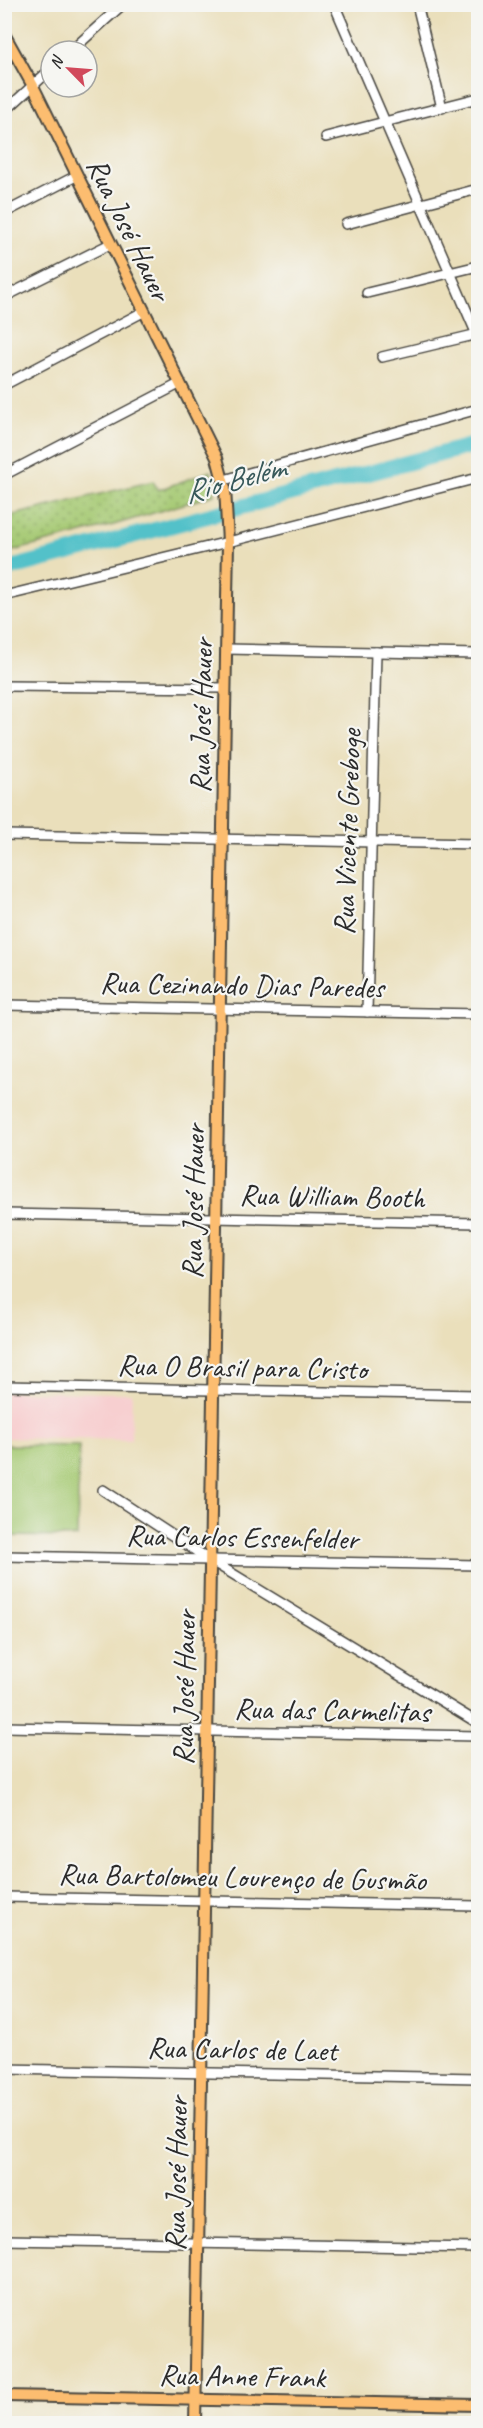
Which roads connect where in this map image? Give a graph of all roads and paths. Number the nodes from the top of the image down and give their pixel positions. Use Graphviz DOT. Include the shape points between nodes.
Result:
graph roads {
  1 [pos="123,4"];
  2 [pos="334,4"];
  3 [pos="417,4"];
  4 [pos="4,34"];
  5 [pos="84,39"];
  6 [pos="39,80"];
  7 [pos="33,86"];
  8 [pos="478,98"];
  9 [pos="442,108"];
  10 [pos="4,112"];
  11 [pos="386,123"];
  12 [pos="326,137"];
  13 [pos="76,176"];
  14 [pos="478,189"];
  15 [pos="421,204"];
  16 [pos="4,213"];
  17 [pos="346,224"];
  18 [pos="110,244"];
  19 [pos="478,266"];
  20 [pos="451,273"];
  21 [pos="367,293"];
  22 [pos="4,297"];
  23 [pos="143,312"];
  24 [pos="478,335"];
  25 [pos="382,357"];
  26 [pos="179,384"];
  27 [pos="4,385"];
  28 [pos="478,409"];
  29 [pos="4,475"];
  30 [pos="478,478"];
  31 [pos="225,484"];
  32 [pos="228,538"];
  33 [pos="4,596"];
  34 [pos="226,649"];
  35 [pos="376,652"];
  36 [pos="478,654"];
  37 [pos="4,686"];
  38 [pos="225,688"];
  39 [pos="4,834"];
  40 [pos="223,839"];
  41 [pos="371,842"];
  42 [pos="478,844"];
  43 [pos="4,1005"];
  44 [pos="220,1009"];
  45 [pos="367,1012"];
  46 [pos="478,1014"];
  47 [pos="4,1214"];
  48 [pos="216,1218"];
  49 [pos="478,1223"];
  50 [pos="4,1386"];
  51 [pos="213,1390"];
  52 [pos="478,1395"];
  53 [pos="103,1490"];
  54 [pos="4,1556"];
  55 [pos="210,1560"];
  56 [pos="478,1565"];
  57 [pos="478,1723"];
  58 [pos="4,1727"];
  59 [pos="207,1731"];
  60 [pos="478,1736"];
  61 [pos="4,1897"];
  62 [pos="204,1900"];
  63 [pos="478,1906"];
  64 [pos="4,2069"];
  65 [pos="201,2073"];
  66 [pos="478,2078"];
  67 [pos="4,2240"];
  68 [pos="198,2243"];
  69 [pos="478,2248"];
  70 [pos="4,2396"];
  71 [pos="196,2400"];
  72 [pos="478,2405"];
  73 [pos="195,2424"];
  1 -- 5 [label="street"];
  2 -- 11 [label="street"];
  3 -- 9 [label="street"];
  4 -- 7 [label="main road, Rua José Hauer"];
  6 -- 7 [label="street"];
  7 -- 10 [label="street"];
  7 -- 13 [label="main road, Rua José Hauer"];
  8 -- 9 [label="street"];
  9 -- 11 [label="street"];
  11 -- 12 [label="street"];
  11 -- 15 [label="street"];
  13 -- 16 [label="street"];
  13 -- 18 [label="main road, Rua José Hauer"];
  14 -- 15 [label="street"];
  15 -- 17 [label="street"];
  15 -- 20 [label="street"];
  18 -- 22 [label="street"];
  18 -- 23 [label="main road, Rua José Hauer"];
  19 -- 20 [label="street"];
  20 -- 21 [label="street"];
  20 -- 24 [label="street"];
  23 -- 26 [label="main road, Rua José Hauer"];
  23 -- 27 [label="street"];
  24 -- 25 [label="street"];
  26 -- 29 [label="street"];
  26 -- 31 [label="main road, Rua José Hauer" via="217,458"];
  28 -- 31 [label="street"];
  30 -- 32 [label="street"];
  31 -- 32 [label="main road, Rua José Hauer"];
  32 -- 33 [label="street"];
  32 -- 34 [label="main road, Rua José Hauer"];
  34 -- 35 [label="street"];
  34 -- 38 [label="main road, Rua José Hauer"];
  35 -- 36 [label="street"];
  35 -- 41 [label="street, Rua Vicente Greboge"];
  37 -- 38 [label="street"];
  38 -- 40 [label="main road, Rua José Hauer"];
  39 -- 40 [label="street"];
  40 -- 41 [label="street"];
  40 -- 44 [label="main road, Rua José Hauer"];
  41 -- 42 [label="street"];
  41 -- 45 [label="street, Rua Vicente Greboge"];
  43 -- 44 [label="street, Rua Cezinando Dias Paredes"];
  44 -- 45 [label="street, Rua Cezinando Dias Paredes"];
  44 -- 48 [label="main road, Rua José Hauer"];
  45 -- 46 [label="street, Rua Cezinando Dias Paredes"];
  47 -- 48 [label="street, Rua William Booth"];
  48 -- 49 [label="street, Rua William Booth"];
  48 -- 51 [label="main road, Rua José Hauer"];
  50 -- 51 [label="street, Rua O Brasil para Cristo"];
  51 -- 52 [label="street, Rua O Brasil para Cristo"];
  51 -- 55 [label="main road, Rua José Hauer"];
  53 -- 55 [label="street"];
  54 -- 55 [label="street, Rua Carlos Essenfelder"];
  55 -- 56 [label="street, Rua Carlos Essenfelder"];
  55 -- 57 [label="street"];
  55 -- 59 [label="main road, Rua José Hauer"];
  58 -- 59 [label="street, Rua das Carmelitas"];
  59 -- 60 [label="street, Rua das Carmelitas"];
  59 -- 62 [label="main road, Rua José Hauer"];
  61 -- 62 [label="street, Rua Bartolomeu Lourenço de Gusmão"];
  62 -- 63 [label="street, Rua Bartolomeu Lourenço de Gusmão"];
  62 -- 65 [label="main road, Rua José Hauer"];
  64 -- 65 [label="street, Rua Carlos de Laet"];
  65 -- 66 [label="street, Rua Carlos de Laet"];
  65 -- 68 [label="main road, Rua José Hauer"];
  67 -- 68 [label="street"];
  68 -- 69 [label="street"];
  68 -- 71 [label="main road, Rua José Hauer"];
  70 -- 71 [label="main road, Rua Anne Frank"];
  71 -- 72 [label="main road, Rua Anne Frank"];
  71 -- 73 [label="main road, Rua José Hauer"];
}
